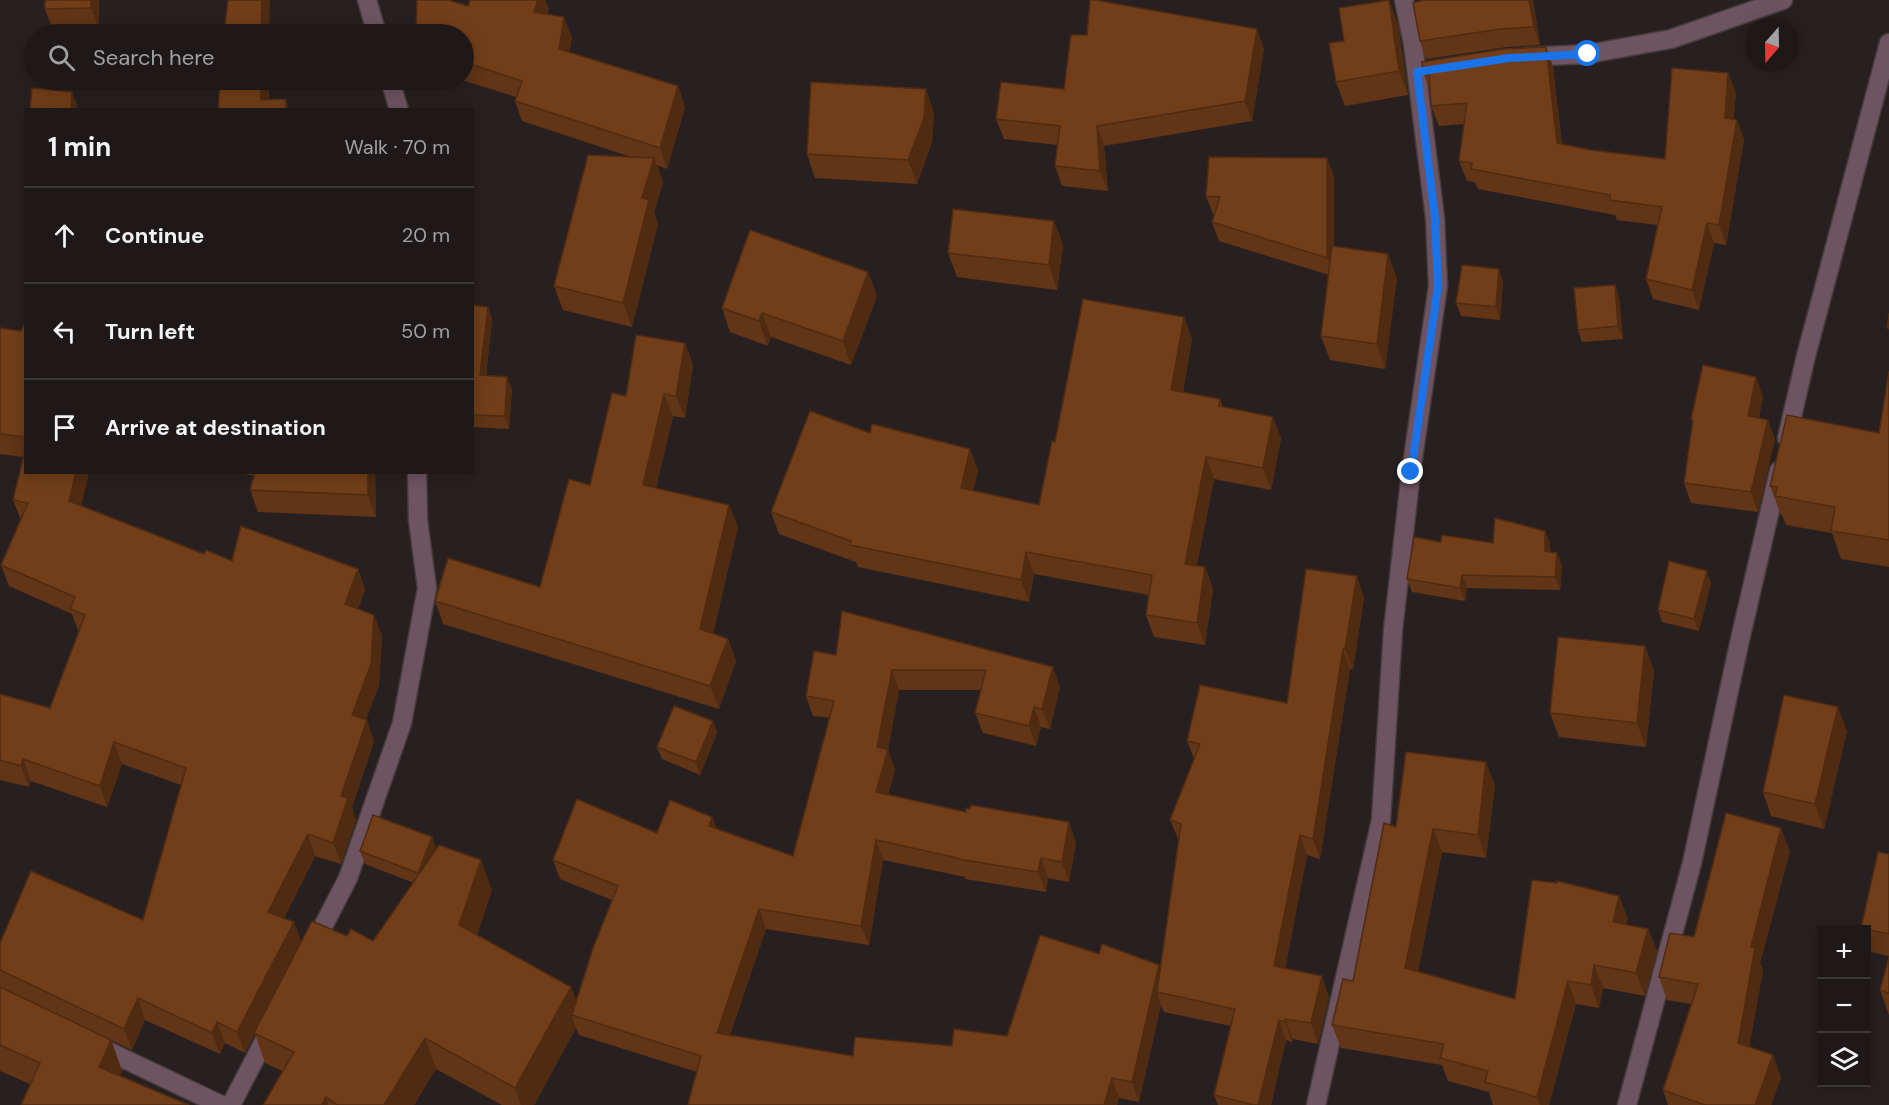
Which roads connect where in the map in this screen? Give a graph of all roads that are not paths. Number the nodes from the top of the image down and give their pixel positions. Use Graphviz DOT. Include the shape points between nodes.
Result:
graph roads {
  1 [pos="367,0"];
  2 [pos="1404,0"];
  3 [pos="1783,0"];
  4 [pos="374,24"];
  5 [pos="1889,43"];
  6 [pos="1509,58"];
  7 [pos="393,90"];
  8 [pos="398,108"];
  9 [pos="417,474"];
  10 [pos="305,960"];
  11 [pos="279,1012"];
  12 [pos="84,1040"];
  13 [pos="221,1105"];
  14 [pos="231,1105"];
  15 [pos="1316,1105"];
  16 [pos="1627,1105"];
  1 -- 4 [label="street"];
  2 -- 15 [label="street" via="1423,71 1438,286 1411,472 1394,630 1381,820"];
  3 -- 6 [label="street" via="1671,39 1588,54"];
  5 -- 16 [label="street" via="1806,356 1692,863"];
  7 -- 8 [label="street"];
  9 -- 10 [label="street" via="418,520 428,588 402,723 348,878"];
  11 -- 14 [label="street"];
  12 -- 13 [label="street"];
}
